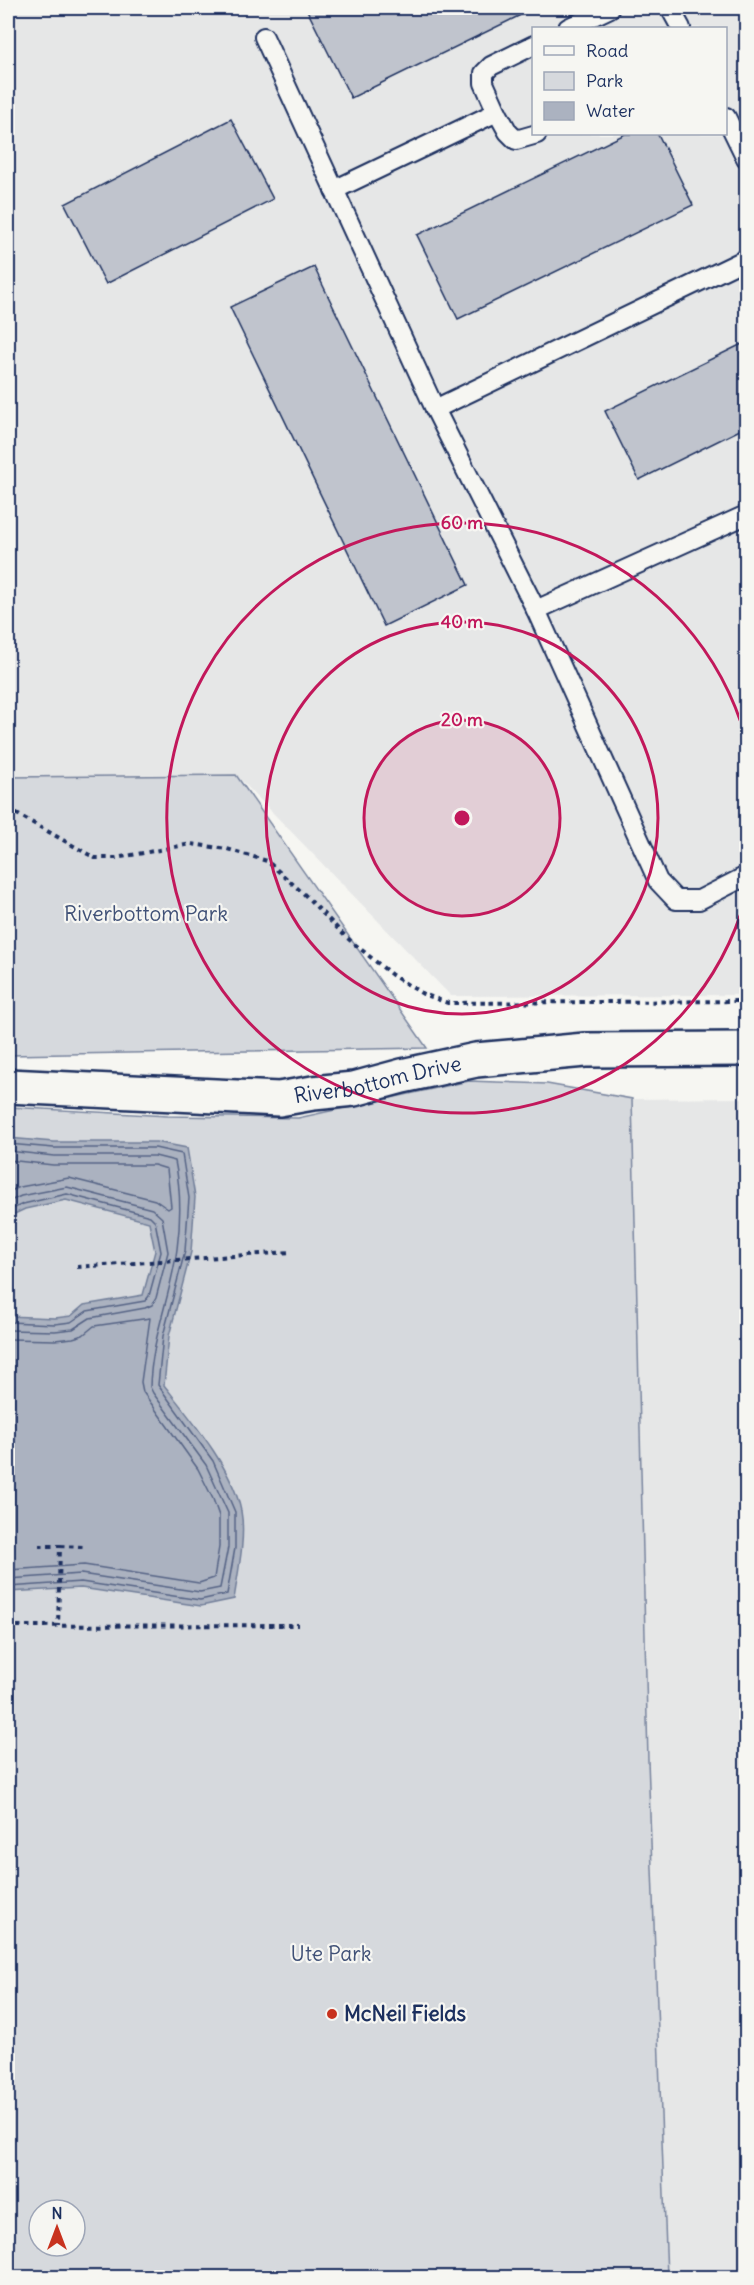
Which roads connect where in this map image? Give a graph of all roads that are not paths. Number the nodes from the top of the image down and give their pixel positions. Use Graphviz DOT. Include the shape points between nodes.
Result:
graph roads {
  1 [pos="610,8"];
  2 [pos="670,8"];
  3 [pos="570,27"];
  4 [pos="680,27"];
  5 [pos="264,38"];
  6 [pos="532,46"];
  7 [pos="497,112"];
  8 [pos="727,119"];
  9 [pos="534,135"];
  10 [pos="747,158"];
  11 [pos="334,190"];
  12 [pos="747,259"];
  13 [pos="435,409"];
  14 [pos="747,515"];
  15 [pos="536,610"];
  16 [pos="747,876"];
  17 [pos="747,1049"];
  18 [pos="8,1086"];
  1 -- 3 [label="lane"];
  2 -- 4 [label="lane"];
  5 -- 11 [label="lane"];
  6 -- 7 [label="lane" via="484,73 484,83"];
  7 -- 9 [label="lane" via="516,140"];
  7 -- 11 [label="lane"];
  8 -- 10 [label="lane"];
  11 -- 13 [label="lane"];
  12 -- 13 [label="lane"];
  13 -- 15 [label="lane"];
  14 -- 15 [label="lane"];
  15 -- 16 [label="lane" via="658,881 676,900 699,900"];
  17 -- 18 [label="street, Riverbottom Drive" via="585,1050 476,1060 354,1089 279,1099"];
}
